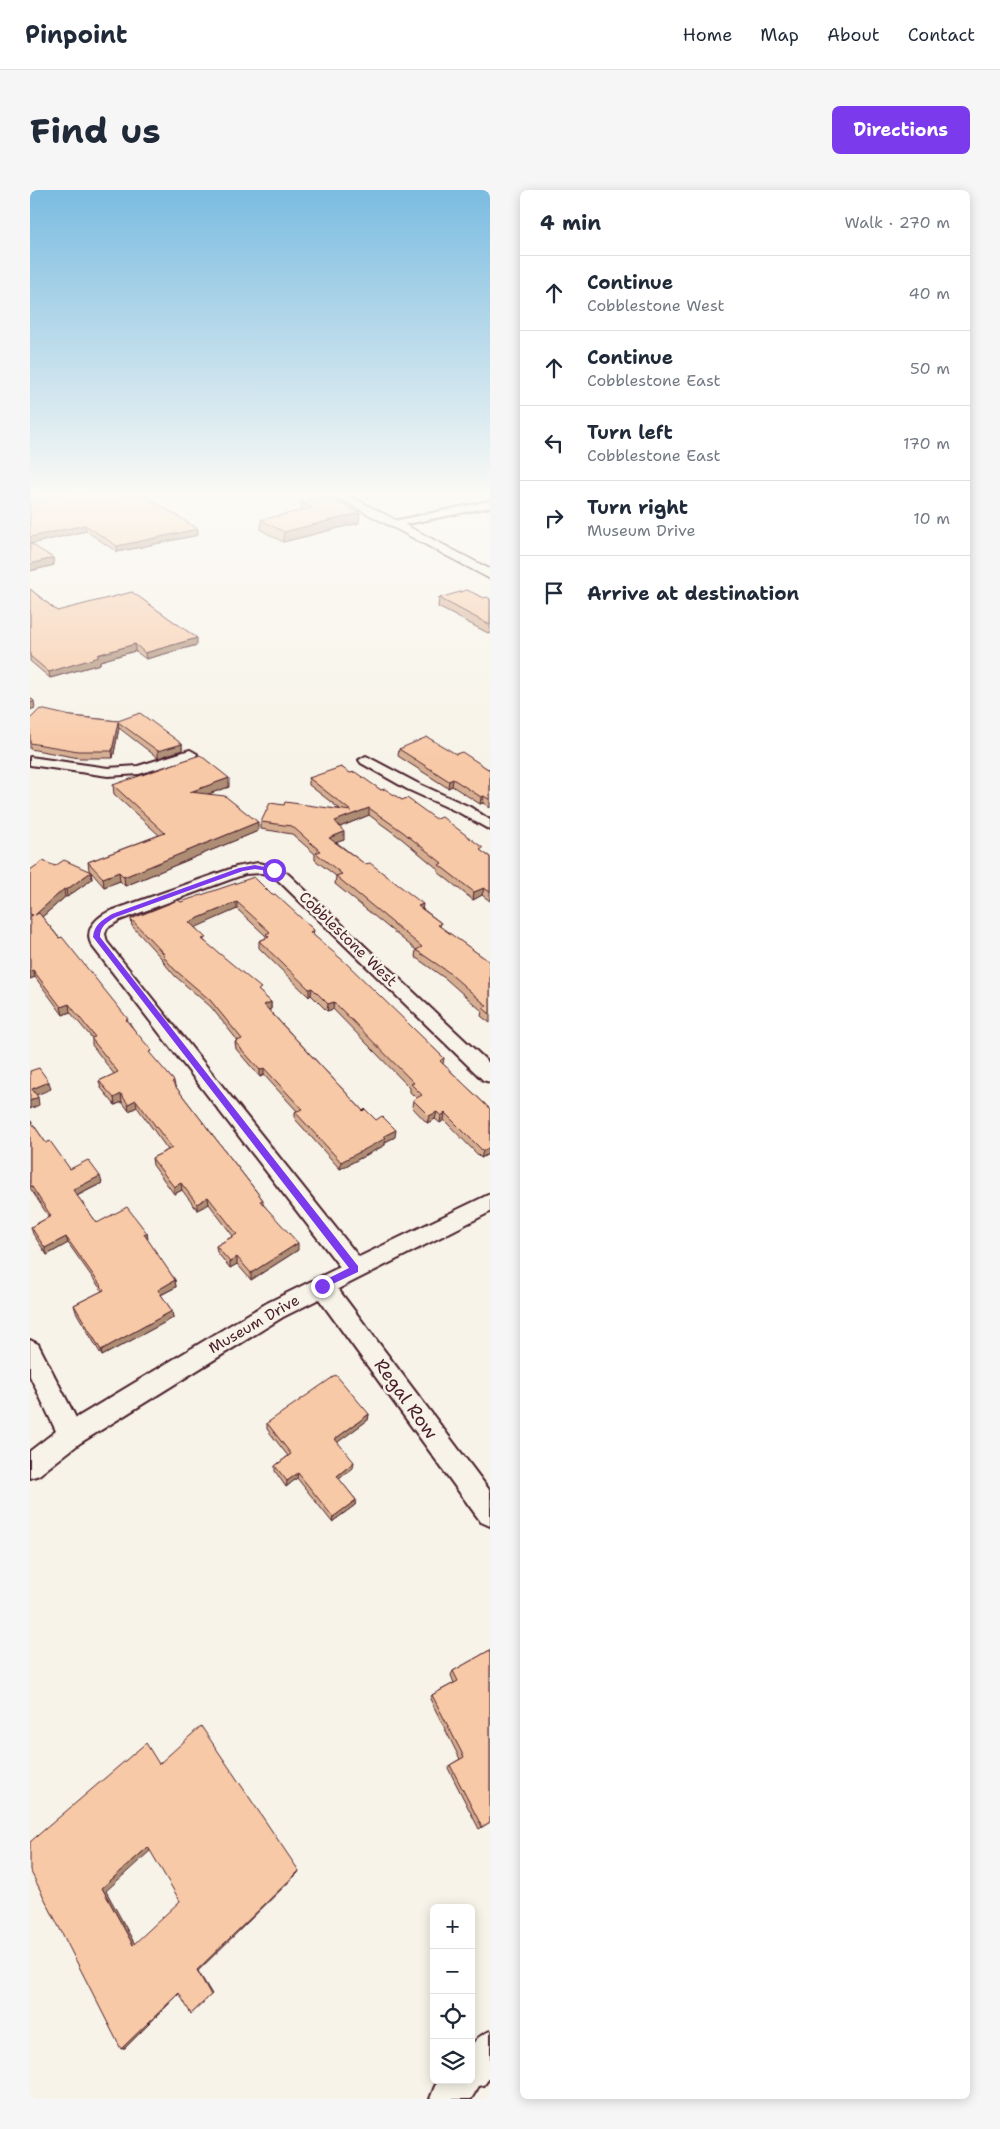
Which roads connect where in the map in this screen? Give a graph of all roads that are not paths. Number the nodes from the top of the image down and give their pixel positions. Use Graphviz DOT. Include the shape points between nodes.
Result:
graph roads {
  1 [pos="190,754"];
  2 [pos="366,760"];
  3 [pos="30,762"];
  4 [pos="490,826"];
  5 [pos="490,1075"];
  6 [pos="490,1202"];
  7 [pos="355,1269"];
  8 [pos="322,1286"];
  9 [pos="30,1351"];
  10 [pos="71,1435"];
  11 [pos="30,1466"];
  12 [pos="490,1513"];
  13 [pos="490,2050"];
  14 [pos="475,2067"];
  15 [pos="461,2084"];
  16 [pos="448,2099"];
  1 -- 3 [label="street" via="139,770 108,772"];
  2 -- 4 [label="street"];
  5 -- 7 [label="street, Cobblestone West" via="274,870 255,867 241,870 106,919 97,930 96,937"];
  6 -- 7 [label="street, Museum Drive"];
  7 -- 8 [label="street, Museum Drive"];
  8 -- 10 [label="street, Museum Drive" via="275,1310"];
  8 -- 12 [label="street, Regal Row"];
  9 -- 10 [label="street"];
  10 -- 11 [label="street, Museum Drive"];
  13 -- 14 [label="street"];
  15 -- 16 [label="street"];
}
